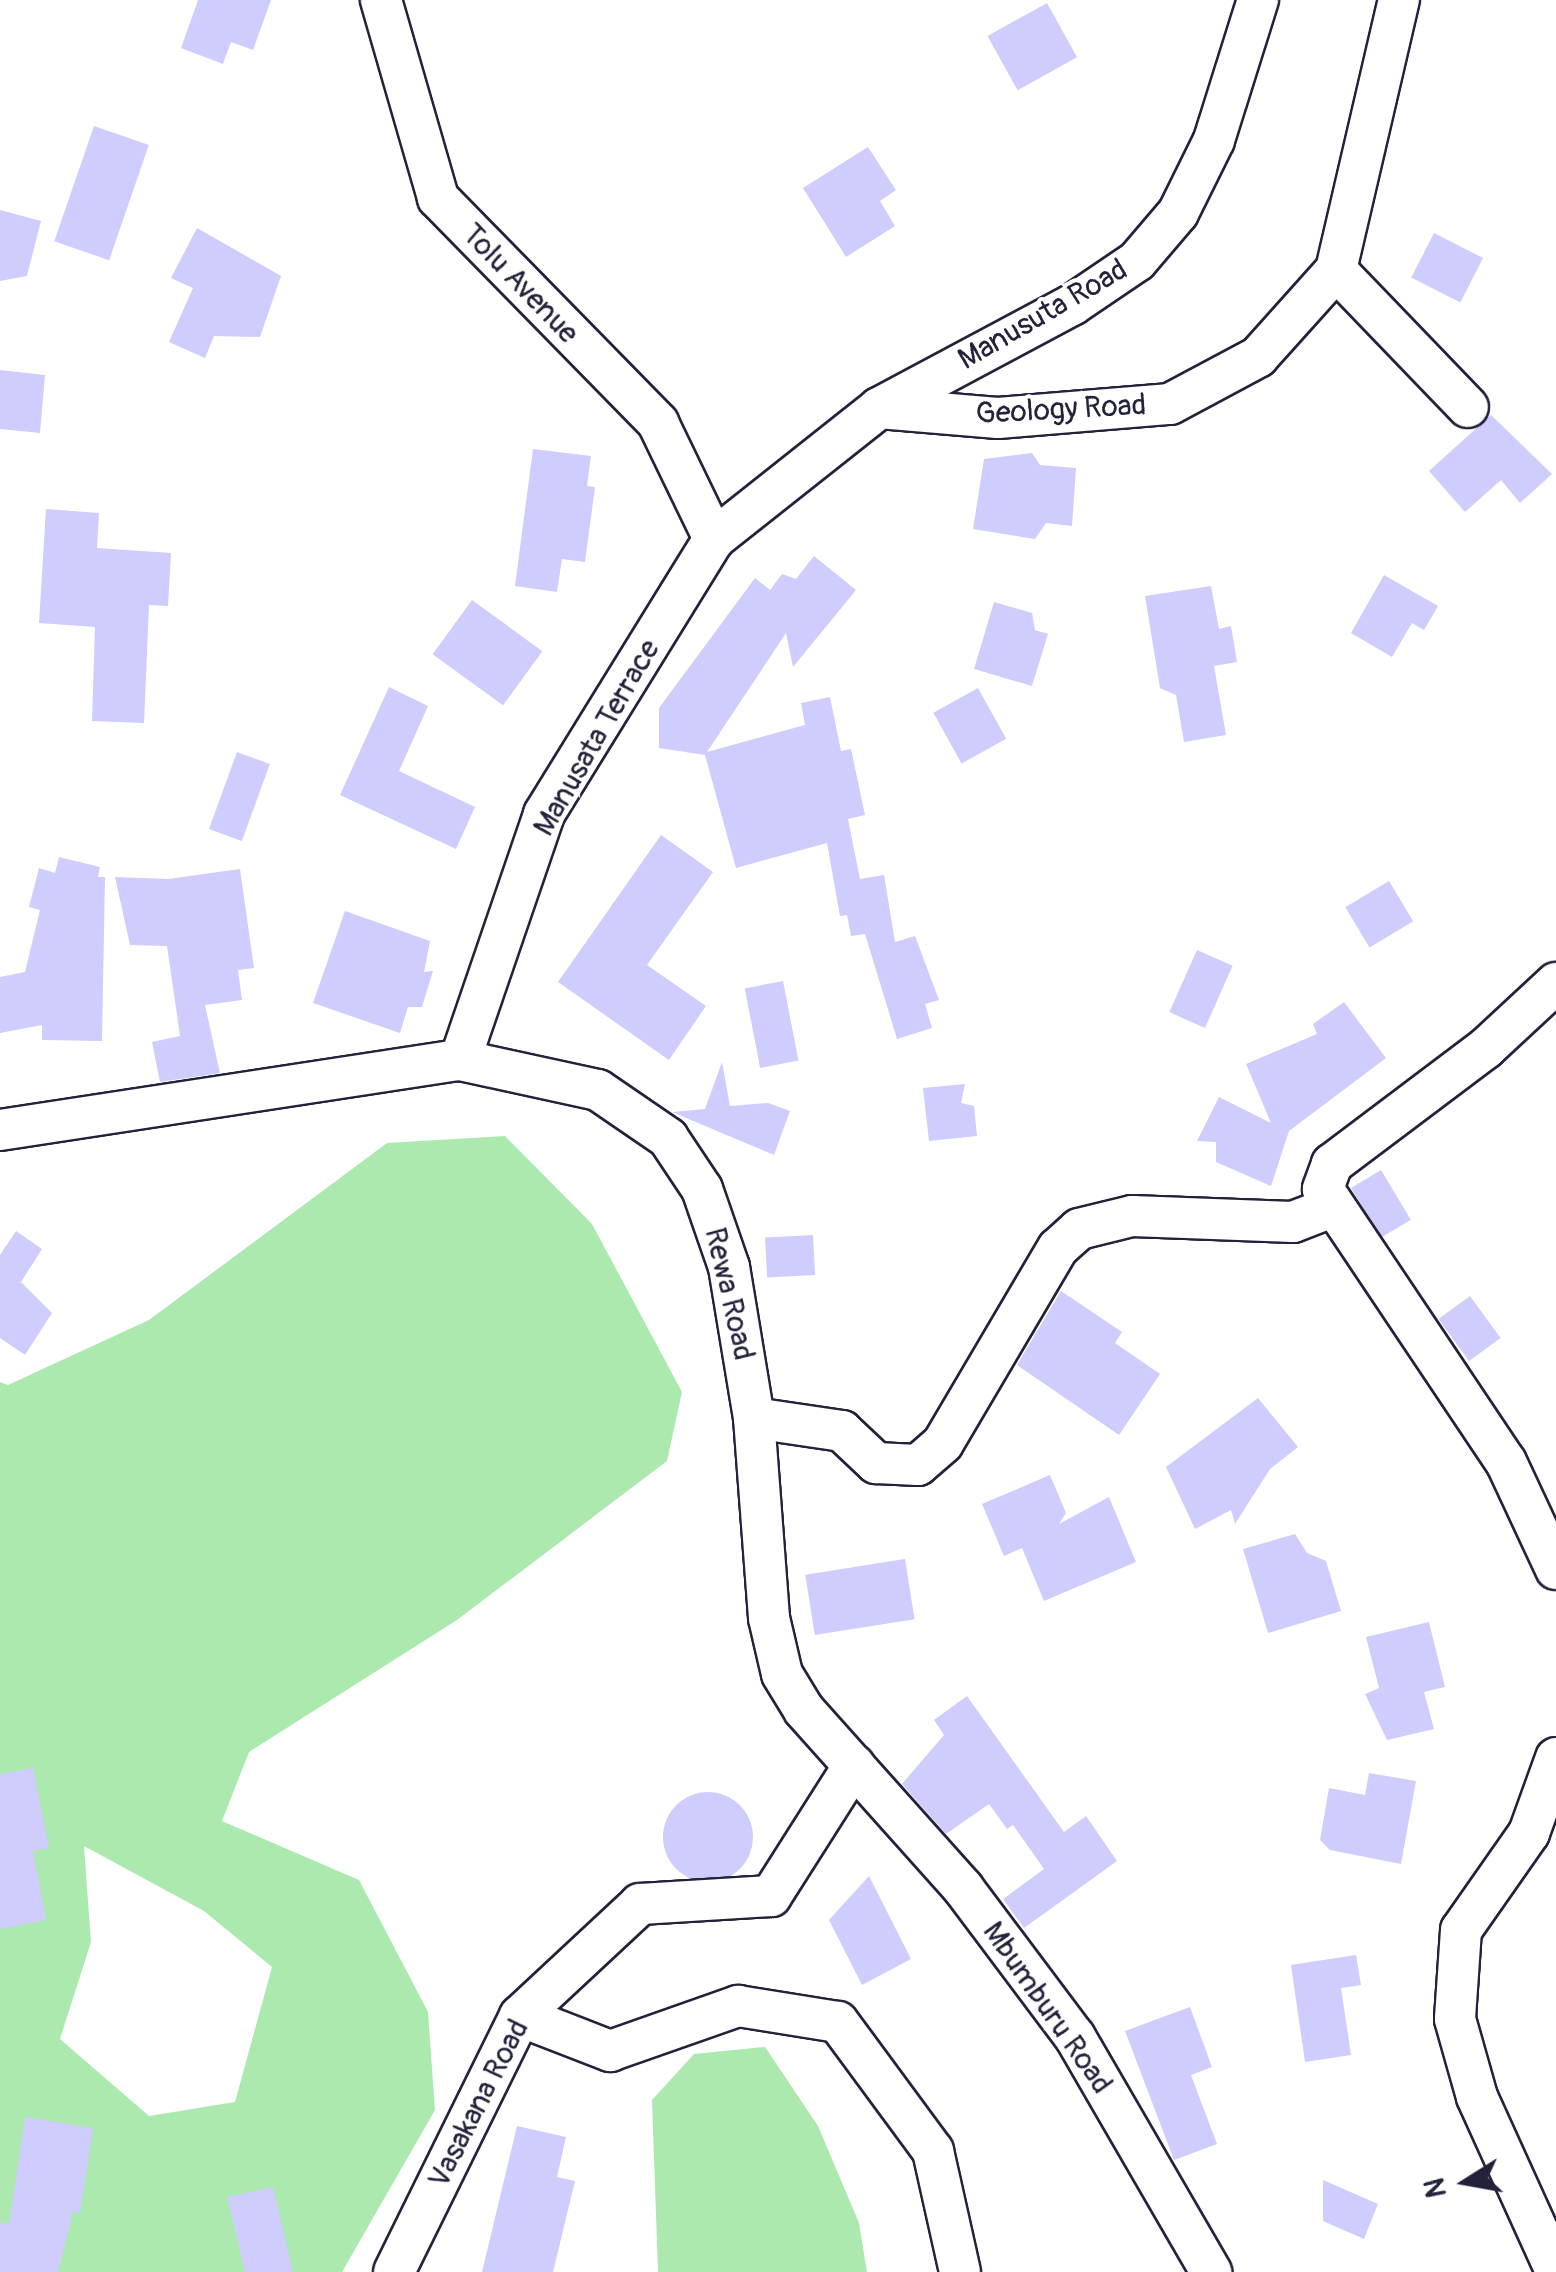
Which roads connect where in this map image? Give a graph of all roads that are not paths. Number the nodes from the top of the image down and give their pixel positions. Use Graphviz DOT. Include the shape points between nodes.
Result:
graph roads {
  1 [pos="381,0"];
  2 [pos="1258,0"];
  3 [pos="1399,0"];
  4 [pos="1336,270"];
  5 [pos="1468,407"];
  6 [pos="879,408"];
  7 [pos="714,539"];
  8 [pos="1556,983"];
  9 [pos="460,1060"];
  10 [pos="0,1130"];
  11 [pos="1330,1208"];
  12 [pos="754,1418"];
  13 [pos="1556,1570"];
  14 [pos="1556,1758"];
  15 [pos="854,1765"];
  16 [pos="520,2016"];
  17 [pos="1556,2271"];
  18 [pos="394,2272"];
  19 [pos="960,2272"];
  20 [pos="1211,2272"];
  1 -- 7 [label="street, Tolu Avenue" via="438,198 658,423"];
  2 -- 6 [label="street, Manusuta Road" via="1214,140 1178,213 1137,261 1072,305"];
  3 -- 4 [label="street, Geology Road"];
  4 -- 5 [label="street"];
  4 -- 6 [label="street, Geology Road" via="1258,357 1170,404 998,418"];
  6 -- 7 [label="street, Manusuta Road"];
  7 -- 9 [label="street, Manusata Terrace" via="544,814"];
  8 -- 11 [label="street" via="1486,1048 1332,1164 1322,1188"];
  9 -- 10 [label="street, Rewa Road"];
  9 -- 12 [label="street, Rewa Road" via="598,1090 668,1138 702,1189 729,1266"];
  11 -- 12 [label="street" via="1293,1222 1132,1216 1079,1229 1058,1248 942,1443 918,1465 876,1463 842,1431"];
  11 -- 13 [label="street" via="1506,1462"];
  12 -- 15 [label="street, Rewa Road" via="769,1618 782,1674 804,1710"];
  14 -- 17 [label="street" via="1529,1833 1461,1930 1455,2019 1477,2097"];
  15 -- 16 [label="street, Vasakana Road" via="771,1896 640,1904"];
  15 -- 20 [label="street, Mbumburu Road" via="963,1888 1075,2037"];
  16 -- 18 [label="street, Vasakana Road"];
  16 -- 19 [label="street" via="610,2051 738,2006 838,2022 933,2152"];
}
